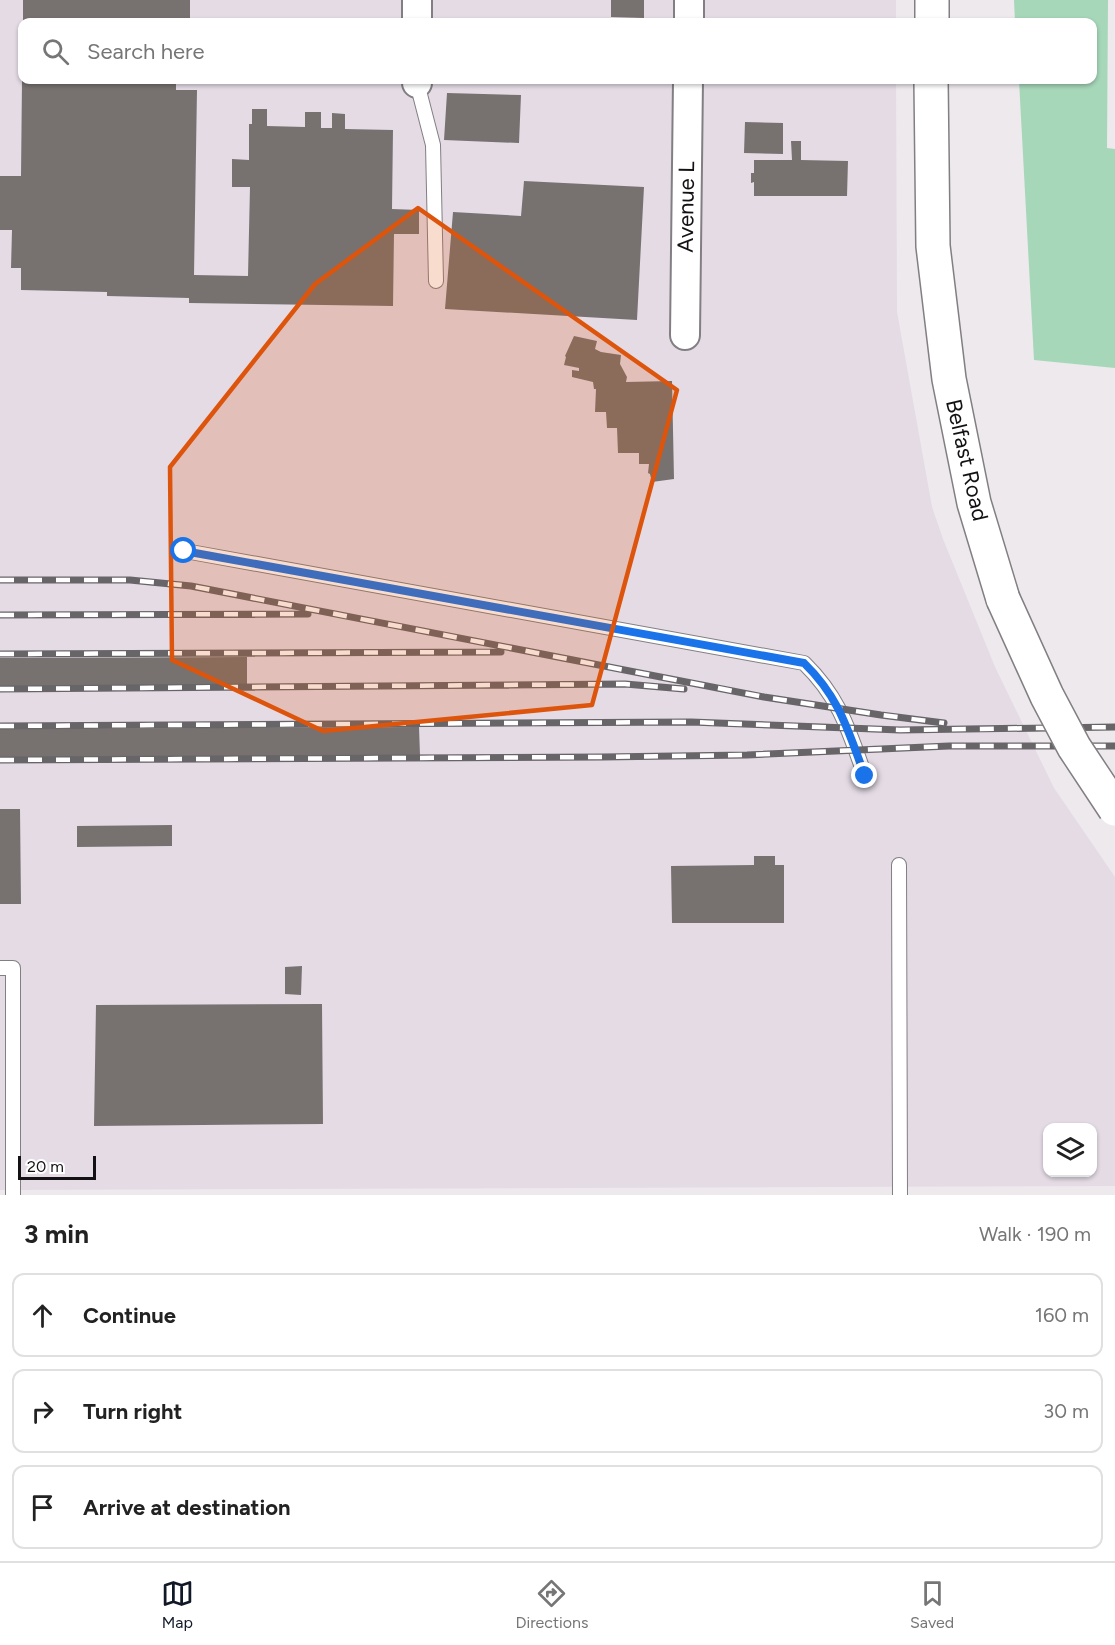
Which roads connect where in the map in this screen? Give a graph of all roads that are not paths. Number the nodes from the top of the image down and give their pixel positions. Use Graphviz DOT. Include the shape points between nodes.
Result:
graph roads {
  1 [pos="417,0"];
  2 [pos="689,0"];
  3 [pos="932,0"];
  4 [pos="417,18"];
  5 [pos="689,18"];
  6 [pos="932,18"];
  7 [pos="418,84"];
  8 [pos="688,84"];
  9 [pos="931,84"];
  10 [pos="436,281"];
  11 [pos="685,335"];
  12 [pos="184,551"];
  13 [pos="865,776"];
  14 [pos="1115,809"];
  15 [pos="899,865"];
  16 [pos="0,968"];
  17 [pos="13,1195"];
  18 [pos="900,1195"];
  1 -- 4 [label="street"];
  2 -- 5 [label="street"];
  3 -- 6 [label="street"];
  7 -- 10 [label="lane" via="434,145"];
  8 -- 11 [label="street, Avenue L"];
  9 -- 14 [label="street, Belfast Road, bridge" via="933,246 949,379 974,503 1003,599 1047,696 1074,747"];
  12 -- 13 [label="lane" via="804,663 840,709"];
  15 -- 18 [label="lane"];
  16 -- 17 [label="lane" via="13,968"];
}
